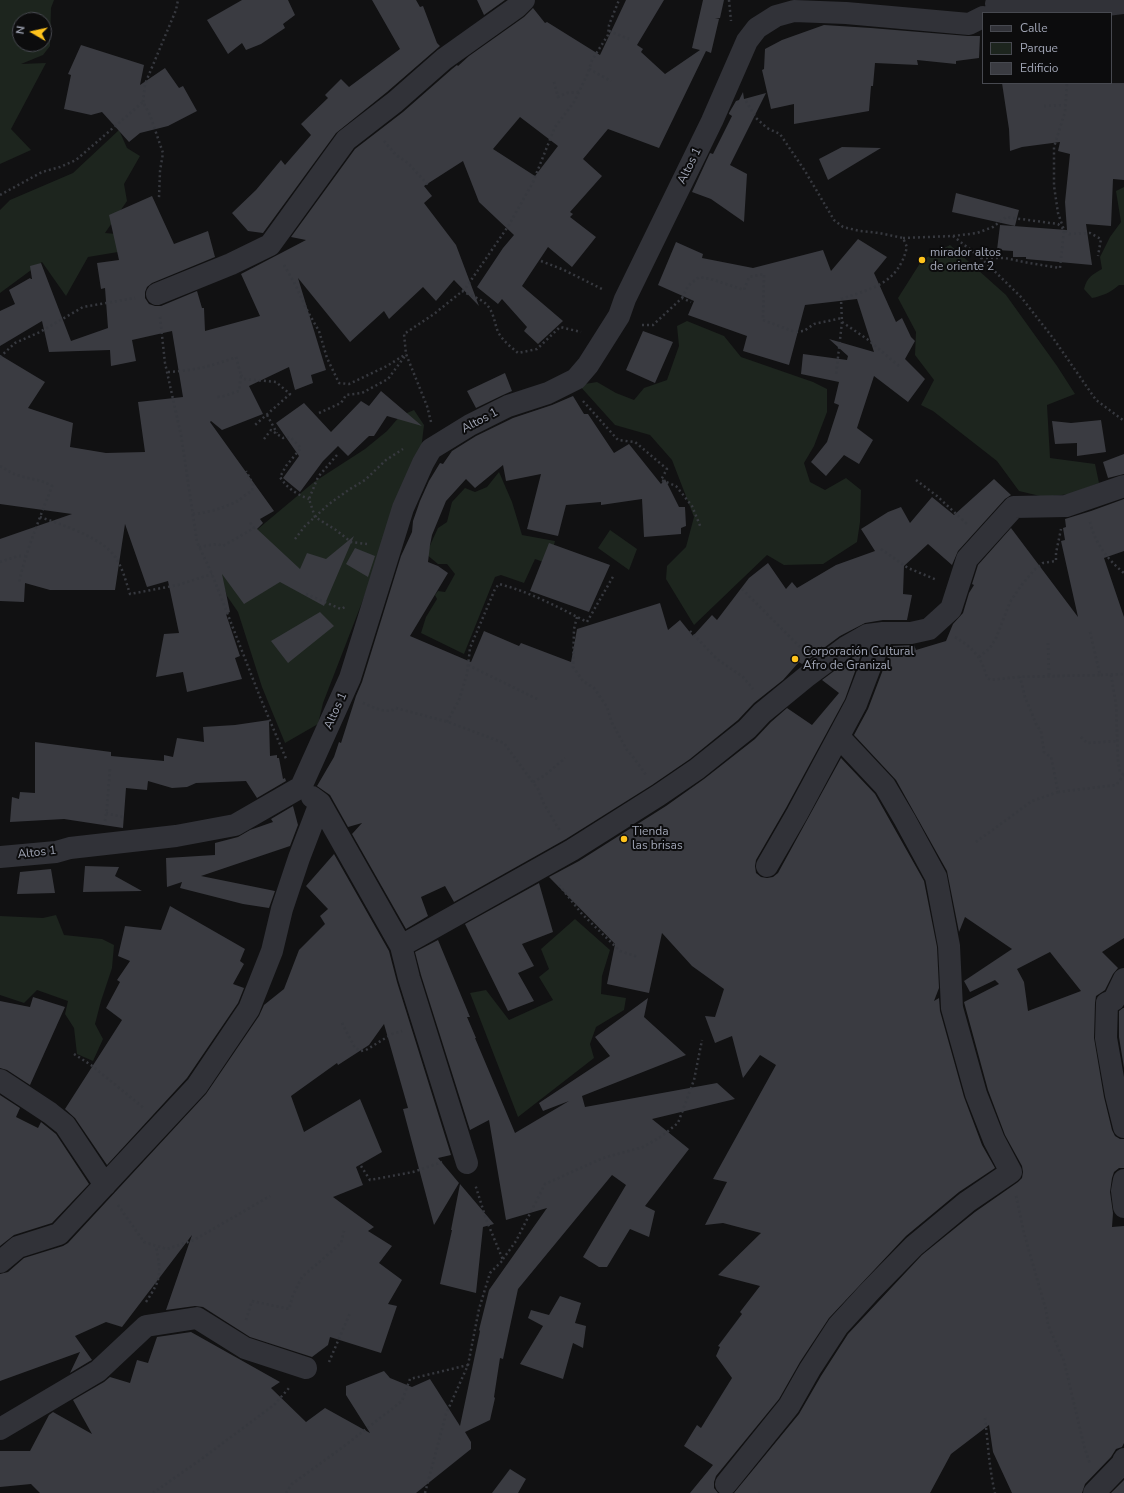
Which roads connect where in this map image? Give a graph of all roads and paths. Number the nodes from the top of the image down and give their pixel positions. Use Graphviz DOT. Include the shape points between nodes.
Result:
graph roads {
  1 [pos="178,0"];
  2 [pos="524,0"];
  3 [pos="619,0"];
  4 [pos="1124,3"];
  5 [pos="990,8"];
  6 [pos="982,14"];
  7 [pos="609,31"];
  8 [pos="629,39"];
  9 [pos="589,69"];
  10 [pos="611,80"];
  11 [pos="554,82"];
  12 [pos="1067,84"];
  13 [pos="727,89"];
  14 [pos="579,92"];
  15 [pos="143,102"];
  16 [pos="1065,105"];
  17 [pos="1044,106"];
  18 [pos="369,122"];
  19 [pos="429,186"];
  20 [pos="0,195"];
  21 [pos="159,198"];
  22 [pos="1064,230"];
  23 [pos="953,236"];
  24 [pos="902,238"];
  25 [pos="270,245"];
  26 [pos="1098,256"];
  27 [pos="981,258"];
  28 [pos="541,261"];
  29 [pos="462,292"];
  30 [pos="157,294"];
  31 [pos="682,298"];
  32 [pos="691,302"];
  33 [pos="622,308"];
  34 [pos="842,318"];
  35 [pos="842,322"];
  36 [pos="582,332"];
  37 [pos="406,354"];
  38 [pos="0,357"];
  39 [pos="899,366"];
  40 [pos="168,372"];
  41 [pos="836,375"];
  42 [pos="242,376"];
  43 [pos="568,383"];
  44 [pos="217,396"];
  45 [pos="319,413"];
  46 [pos="267,415"];
  47 [pos="1124,421"];
  48 [pos="255,426"];
  49 [pos="277,434"];
  50 [pos="264,439"];
  51 [pos="405,447"];
  52 [pos="431,449"];
  53 [pos="336,455"];
  54 [pos="0,466"];
  55 [pos="246,470"];
  56 [pos="916,480"];
  57 [pos="1124,486"];
  58 [pos="309,499"];
  59 [pos="1083,500"];
  60 [pos="1058,506"];
  61 [pos="193,514"];
  62 [pos="40,517"];
  63 [pos="315,517"];
  64 [pos="249,521"];
  65 [pos="701,528"];
  66 [pos="295,539"];
  67 [pos="984,541"];
  68 [pos="392,544"];
  69 [pos="199,547"];
  70 [pos="881,549"];
  71 [pos="25,556"];
  72 [pos="0,562"];
  73 [pos="1124,573"];
  74 [pos="212,574"];
  75 [pos="614,575"];
  76 [pos="19,583"];
  77 [pos="742,589"];
  78 [pos="957,590"];
  79 [pos="577,617"];
  80 [pos="937,621"];
  81 [pos="690,631"];
  82 [pos="1090,632"];
  83 [pos="883,633"];
  84 [pos="1048,643"];
  85 [pos="979,657"];
  86 [pos="468,665"];
  87 [pos="820,666"];
  88 [pos="1124,674"];
  89 [pos="1100,675"];
  90 [pos="1111,675"];
  91 [pos="1048,676"];
  92 [pos="1020,677"];
  93 [pos="343,694"];
  94 [pos="536,699"];
  95 [pos="772,705"];
  96 [pos="447,722"];
  97 [pos="838,737"];
  98 [pos="1081,737"];
  99 [pos="1118,741"];
  100 [pos="565,758"];
  101 [pos="110,768"];
  102 [pos="1124,775"];
  103 [pos="533,782"];
  104 [pos="301,787"];
  105 [pos="1058,792"];
  106 [pos="659,795"];
  107 [pos="320,803"];
  108 [pos="976,842"];
  109 [pos="105,844"];
  110 [pos="572,850"];
  111 [pos="0,857"];
  112 [pos="543,866"];
  113 [pos="767,866"];
  114 [pos="401,946"];
  115 [pos="638,957"];
  116 [pos="1124,978"];
  117 [pos="342,1023"];
  118 [pos="423,1024"];
  119 [pos="702,1040"];
  120 [pos="74,1054"];
  121 [pos="0,1080"];
  122 [pos="161,1125"];
  123 [pos="1124,1127"];
  124 [pos="467,1160"];
  125 [pos="361,1166"];
  126 [pos="1011,1172"];
  127 [pos="1124,1180"];
  128 [pos="105,1185"];
  129 [pos="270,1196"];
  130 [pos="1124,1207"];
  131 [pos="344,1231"];
  132 [pos="156,1246"];
  133 [pos="503,1260"];
  134 [pos="0,1262"];
  135 [pos="350,1313"];
  136 [pos="146,1326"];
  137 [pos="237,1343"];
  138 [pos="468,1366"];
  139 [pos="304,1369"];
  140 [pos="985,1418"];
  141 [pos="0,1429"];
  142 [pos="1124,1459"];
  143 [pos="726,1484"];
  144 [pos="1094,1492"];
  145 [pos="153,1493"];
  146 [pos="286,1493"];
  147 [pos="425,1493"];
  148 [pos="758,1493"];
  149 [pos="763,1493"];
  150 [pos="995,1493"];
  1 -- 15 [label="path" via="145,84"];
  2 -- 18 [label="street" via="444,59"];
  3 -- 7 [label="path"];
  4 -- 5 [label="street" via="1066,10 1039,6"];
  6 -- 13 [label="street, Altos 1" via="969,24 846,13 794,11 776,16 757,28 747,41"];
  7 -- 8 [label="path"];
  7 -- 9 [label="path"];
  9 -- 10 [label="path"];
  9 -- 14 [label="path"];
  11 -- 14 [label="path" via="558,97"];
  12 -- 16 [label="path"];
  13 -- 24 [label="path" via="748,102 756,118 767,128 780,134 834,220 843,227"];
  13 -- 33 [label="street, Altos 1"];
  14 -- 29 [label="path" via="555,127 533,182 508,225"];
  15 -- 20 [label="path" via="76,160 42,172"];
  15 -- 21 [label="path" via="163,153"];
  16 -- 17 [label="path"];
  16 -- 22 [label="path" via="1054,147 1054,186 1058,213"];
  18 -- 19 [label="path" via="396,155"];
  18 -- 25 [label="street" via="346,140"];
  22 -- 23 [label="path" via="1058,224 1006,217 993,227"];
  22 -- 26 [label="path" via="1069,234 1090,232 1101,239"];
  22 -- 27 [label="path" via="1060,268 1004,258"];
  23 -- 24 [label="path"];
  23 -- 27 [label="path"];
  24 -- 34 [label="path" via="907,247 904,261 888,280 875,288 841,299"];
  25 -- 30 [label="street"];
  25 -- 37 [label="path" via="296,284 319,331 327,358 339,383 349,384"];
  27 -- 47 [label="path" via="1021,297 1096,400"];
  28 -- 33 [label="path" via="564,270"];
  29 -- 36 [label="path" via="487,306 494,317 498,332 518,353 537,350 560,327"];
  29 -- 37 [label="path" via="404,334"];
  30 -- 38 [label="path" via="83,308 16,343"];
  30 -- 40 [label="path"];
  31 -- 32 [label="path"];
  31 -- 33 [label="path" via="653,325 642,325"];
  31 -- 34 [label="path" via="688,286 699,278 711,279 744,290 749,278 764,274 763,320 795,332 804,331 814,324"];
  33 -- 43 [label="street, Altos 1" via="588,365"];
  34 -- 35 [label="path"];
  35 -- 39 [label="path"];
  35 -- 41 [label="path"];
  37 -- 45 [label="path" via="388,379 362,393 346,395 341,403"];
  37 -- 52 [label="path" via="427,406 432,426"];
  40 -- 42 [label="path" via="188,371 236,358"];
  40 -- 61 [label="path"];
  42 -- 44 [label="path" via="239,391"];
  42 -- 46 [label="path" via="244,379 276,382 290,394"];
  43 -- 52 [label="street, Altos 1" via="548,393 508,406"];
  43 -- 65 [label="path" via="618,440 635,442 667,469 661,480 676,486 692,506"];
  46 -- 48 [label="path"];
  46 -- 49 [label="path"];
  49 -- 50 [label="path" via="272,430"];
  49 -- 58 [label="path" via="283,438 290,437 301,448 280,477 296,494"];
  51 -- 63 [label="path"];
  52 -- 68 [label="street, Altos 1" via="422,463 403,508"];
  53 -- 58 [label="path" via="318,478"];
  54 -- 62 [label="path" via="23,477 44,481 52,486"];
  55 -- 61 [label="path" via="253,484 252,491 238,501 221,508"];
  56 -- 67 [label="path" via="937,496"];
  57 -- 59 [label="street"];
  58 -- 63 [label="path"];
  59 -- 60 [label="street"];
  59 -- 73 [label="path" via="1097,542 1112,564"];
  60 -- 67 [label="street" via="1014,506"];
  60 -- 85 [label="path" via="1063,514 1056,561 1043,564 1034,570 1020,587 1010,602 996,638 990,648"];
  61 -- 69 [label="path"];
  62 -- 71 [label="path"];
  62 -- 74 [label="path" via="84,534 105,547 116,558 130,594 178,585"];
  63 -- 66 [label="path"];
  63 -- 68 [label="path" via="351,542"];
  64 -- 69 [label="path" via="254,528 223,546 217,544"];
  67 -- 78 [label="street" via="967,559"];
  68 -- 93 [label="street, Altos 1"];
  69 -- 74 [label="path"];
  70 -- 78 [label="path" via="908,568"];
  71 -- 72 [label="path"];
  71 -- 76 [label="path"];
  74 -- 104 [label="path" via="260,697"];
  75 -- 79 [label="path" via="587,622"];
  77 -- 87 [label="path"];
  78 -- 80 [label="street" via="951,609"];
  79 -- 86 [label="path" via="551,603 499,584 494,589 470,648"];
  79 -- 106 [label="path" via="574,629 573,667 582,681 594,688 607,707 612,723 627,750"];
  80 -- 83 [label="street" via="929,629 911,633"];
  80 -- 85 [label="path"];
  81 -- 95 [label="path" via="717,659 743,677"];
  82 -- 89 [label="path"];
  83 -- 87 [label="street" via="867,635"];
  83 -- 97 [label="street" via="856,704"];
  84 -- 91 [label="path"];
  85 -- 92 [label="path" via="990,680"];
  86 -- 94 [label="path"];
  86 -- 96 [label="path" via="459,700"];
  87 -- 95 [label="street"];
  88 -- 90 [label="path"];
  89 -- 90 [label="path"];
  89 -- 91 [label="path"];
  90 -- 99 [label="path"];
  91 -- 92 [label="path"];
  92 -- 105 [label="path" via="1025,697 1041,731 1044,752 1050,757"];
  93 -- 96 [label="path" via="384,711 396,708"];
  93 -- 104 [label="street, Altos 1"];
  95 -- 106 [label="street" via="747,729"];
  96 -- 103 [label="path" via="504,744"];
  97 -- 113 [label="street"];
  97 -- 126 [label="street" via="885,786 936,877 949,946 952,1008 976,1094 994,1140"];
  98 -- 99 [label="path" via="1087,743"];
  99 -- 102 [label="path" via="1120,772"];
  100 -- 103 [label="path"];
  101 -- 109 [label="path"];
  102 -- 105 [label="path" via="1116,785"];
  103 -- 110 [label="path"];
  104 -- 107 [label="street"];
  104 -- 109 [label="street, Altos 1" via="235,825 176,836"];
  105 -- 108 [label="path" via="1032,801"];
  106 -- 110 [label="street"];
  107 -- 114 [label="street"];
  107 -- 122 [label="street" via="282,909 272,951 249,1009 197,1086"];
  109 -- 111 [label="street, Altos 1"];
  110 -- 112 [label="street"];
  112 -- 114 [label="street"];
  112 -- 115 [label="path" via="582,914 620,951"];
  114 -- 118 [label="street"];
  116 -- 123 [label="street" via="1114,1000 1107,1003 1106,1038"];
  117 -- 118 [label="path" via="355,1048 361,1051 392,1034"];
  118 -- 124 [label="street"];
  119 -- 133 [label="path" via="694,1080 678,1123 643,1147 603,1158 545,1184 516,1241"];
  120 -- 122 [label="path" via="145,1108"];
  121 -- 128 [label="street" via="50,1112 64,1125"];
  122 -- 128 [label="street"];
  124 -- 125 [label="path" via="444,1162 413,1172 370,1180"];
  124 -- 133 [label="path" via="486,1219"];
  126 -- 143 [label="street" via="967,1202 914,1246 859,1303 838,1326 789,1406"];
  126 -- 144 [label="path" via="1048,1325 1064,1361 1084,1446 1094,1474"];
  127 -- 130 [label="street"];
  128 -- 132 [label="path" via="144,1242"];
  128 -- 134 [label="street" via="59,1234 18,1247"];
  129 -- 132 [label="path" via="194,1240 167,1249"];
  131 -- 137 [label="path" via="341,1243 302,1277 289,1309 252,1301"];
  132 -- 136 [label="path" via="160,1270 156,1286 145,1304"];
  133 -- 138 [label="path" via="490,1273 478,1309"];
  135 -- 139 [label="path" via="324,1374"];
  136 -- 137 [label="street" via="197,1318"];
  136 -- 141 [label="street" via="98,1370"];
  137 -- 139 [label="street"];
  138 -- 146 [label="path" via="410,1379 402,1401 292,1484"];
  138 -- 147 [label="path" via="446,1414"];
  139 -- 145 [label="path" via="274,1405"];
  140 -- 150 [label="path"];
  142 -- 144 [label="street"];
  148 -- 149 [label="path"];
}
